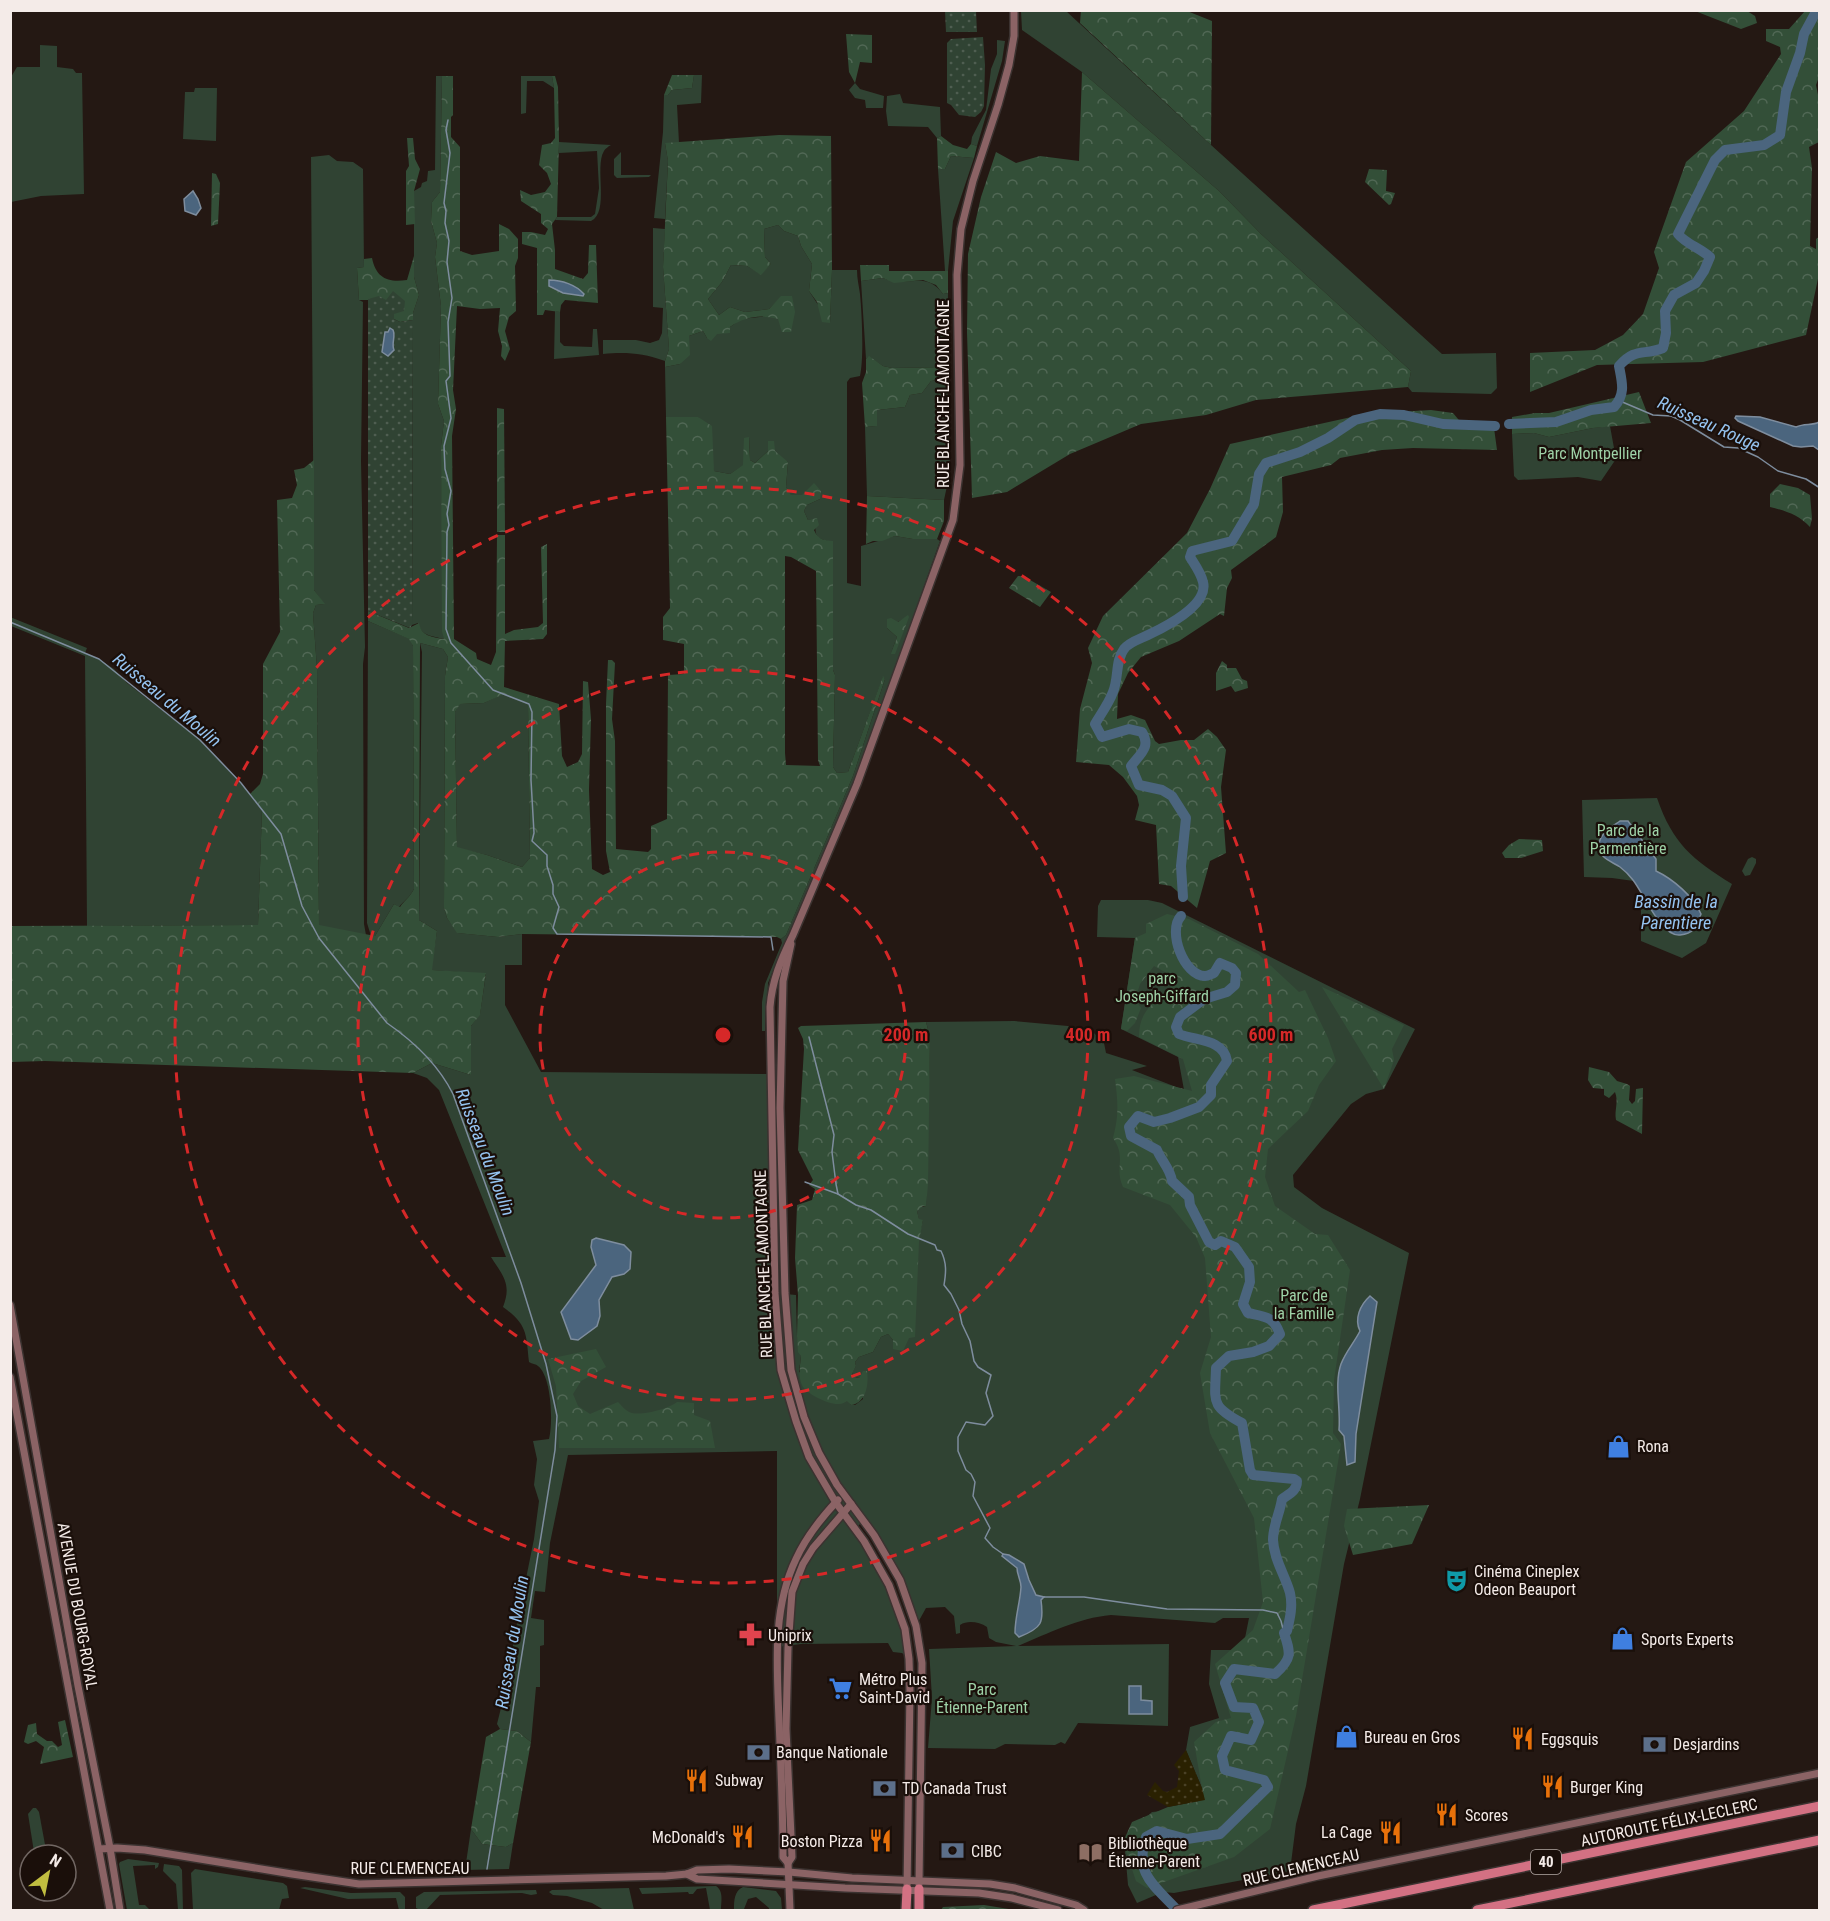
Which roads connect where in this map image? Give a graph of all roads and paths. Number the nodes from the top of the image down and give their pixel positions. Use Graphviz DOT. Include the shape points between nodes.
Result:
graph roads {
  1 [pos="1014,10"];
  2 [pos="793,935"];
  3 [pos="10,1305"];
  4 [pos="10,1377"];
  5 [pos="843,1494"];
  6 [pos="836,1503"];
  7 [pos="850,1504"];
  8 [pos="843,1512"];
  9 [pos="1820,1773"];
  10 [pos="1820,1806"];
  11 [pos="1820,1840"];
  12 [pos="110,1848"];
  13 [pos="99,1849"];
  14 [pos="788,1868"];
  15 [pos="687,1874"];
  16 [pos="789,1883"];
  17 [pos="907,1884"];
  18 [pos="919,1885"];
  19 [pos="110,1911"];
  20 [pos="120,1911"];
  21 [pos="790,1911"];
  22 [pos="906,1911"];
  23 [pos="919,1911"];
  24 [pos="1058,1911"];
  25 [pos="1084,1911"];
  26 [pos="1177,1911"];
  27 [pos="1313,1911"];
  28 [pos="1477,1911"];
  1 -- 2 [label="street, RUE BLANCHE-LAMONTAGNE" via="1009,65 961,229 957,275 960,465 953,520 857,784"];
  2 -- 5 [label="street, RUE BLANCHE-LAMONTAGNE" via="782,989 780,1108 790,1370 807,1426"];
  2 -- 6 [label="street, RUE BLANCHE-LAMONTAGNE" via="771,988 770,1007 775,1293 781,1370 809,1456"];
  3 -- 12 [label="street, AVENUE DU BOURG-ROYAL"];
  4 -- 13 [label="street, AVENUE DU BOURG-ROYAL"];
  5 -- 6 [label="street"];
  5 -- 7 [label="street, RUE BLANCHE-LAMONTAGNE"];
  6 -- 8 [label="street, RUE BLANCHE-LAMONTAGNE"];
  6 -- 14 [label="street" via="796,1558 780,1613 777,1647 783,1857"];
  7 -- 8 [label="street"];
  7 -- 18 [label="street, RUE BLANCHE-LAMONTAGNE" via="874,1535 900,1580 916,1626 922,1663"];
  8 -- 14 [label="street" via="808,1556 792,1592 786,1729 792,1857"];
  8 -- 17 [label="street, RUE BLANCHE-LAMONTAGNE" via="889,1585 905,1629 910,1670"];
  9 -- 26 [label="street, RUE CLEMENCEAU" via="1340,1872"];
  10 -- 27 [label="highway, AUTOROUTE FÉLIX-LECLERC / 40"];
  11 -- 28 [label="highway, 40"];
  12 -- 13 [label="street, RUE CLEMENCEAU"];
  12 -- 15 [label="street, RUE CLEMENCEAU" via="145,1850 359,1884"];
  12 -- 20 [label="street, AVENUE DU BOURG-ROYAL"];
  13 -- 19 [label="street, AVENUE DU BOURG-ROYAL"];
  14 -- 15 [label="street, RUE CLEMENCEAU" via="697,1870"];
  14 -- 16 [label="street"];
  14 -- 17 [label="street, RUE CLEMENCEAU"];
  15 -- 16 [label="street, RUE CLEMENCEAU" via="697,1879"];
  16 -- 17 [label="street, RUE CLEMENCEAU" via="845,1888"];
  16 -- 21 [label="street"];
  17 -- 18 [label="street, RUE CLEMENCEAU"];
  17 -- 22 [label="highway"];
  18 -- 23 [label="highway"];
  18 -- 24 [label="street, RUE CLEMENCEAU" via="1001,1896"];
  18 -- 25 [label="street, RUE CLEMENCEAU" via="990,1884 1076,1905"];
}
